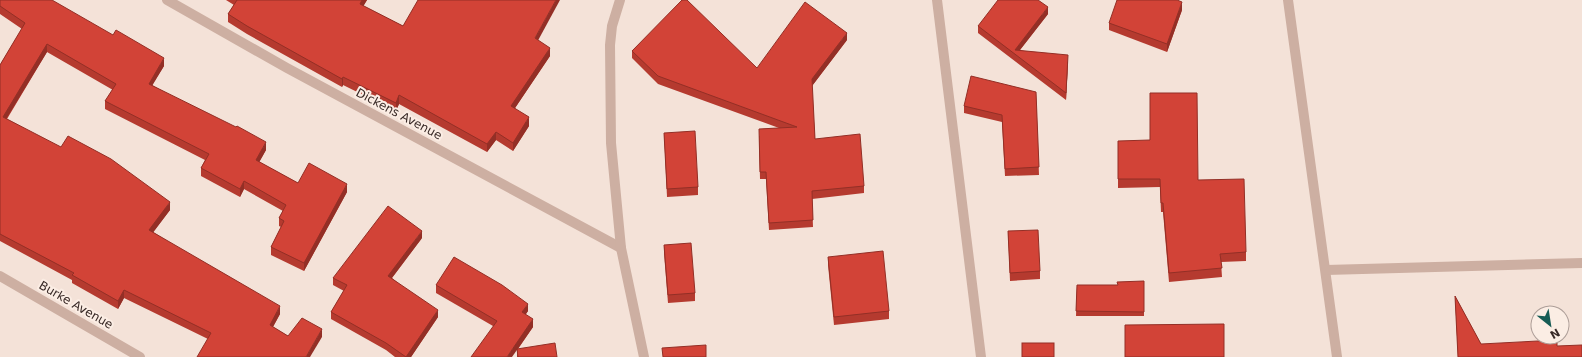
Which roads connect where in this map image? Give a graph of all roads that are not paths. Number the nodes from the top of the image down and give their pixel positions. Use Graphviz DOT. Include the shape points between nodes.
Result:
graph roads {
  1 [pos="167,0"];
  2 [pos="620,0"];
  3 [pos="937,0"];
  4 [pos="1288,0"];
  5 [pos="621,248"];
  6 [pos="1582,263"];
  7 [pos="1326,270"];
  8 [pos="0,276"];
  9 [pos="140,357"];
  10 [pos="644,357"];
  11 [pos="981,357"];
  12 [pos="1337,357"];
  1 -- 5 [label="street, Dickens Avenue" via="287,68"];
  2 -- 5 [label="street" via="612,26 610,52 611,143"];
  3 -- 11 [label="street"];
  4 -- 7 [label="street"];
  5 -- 10 [label="street"];
  6 -- 7 [label="street"];
  7 -- 12 [label="street"];
  8 -- 9 [label="street, Burke Avenue"];
}
